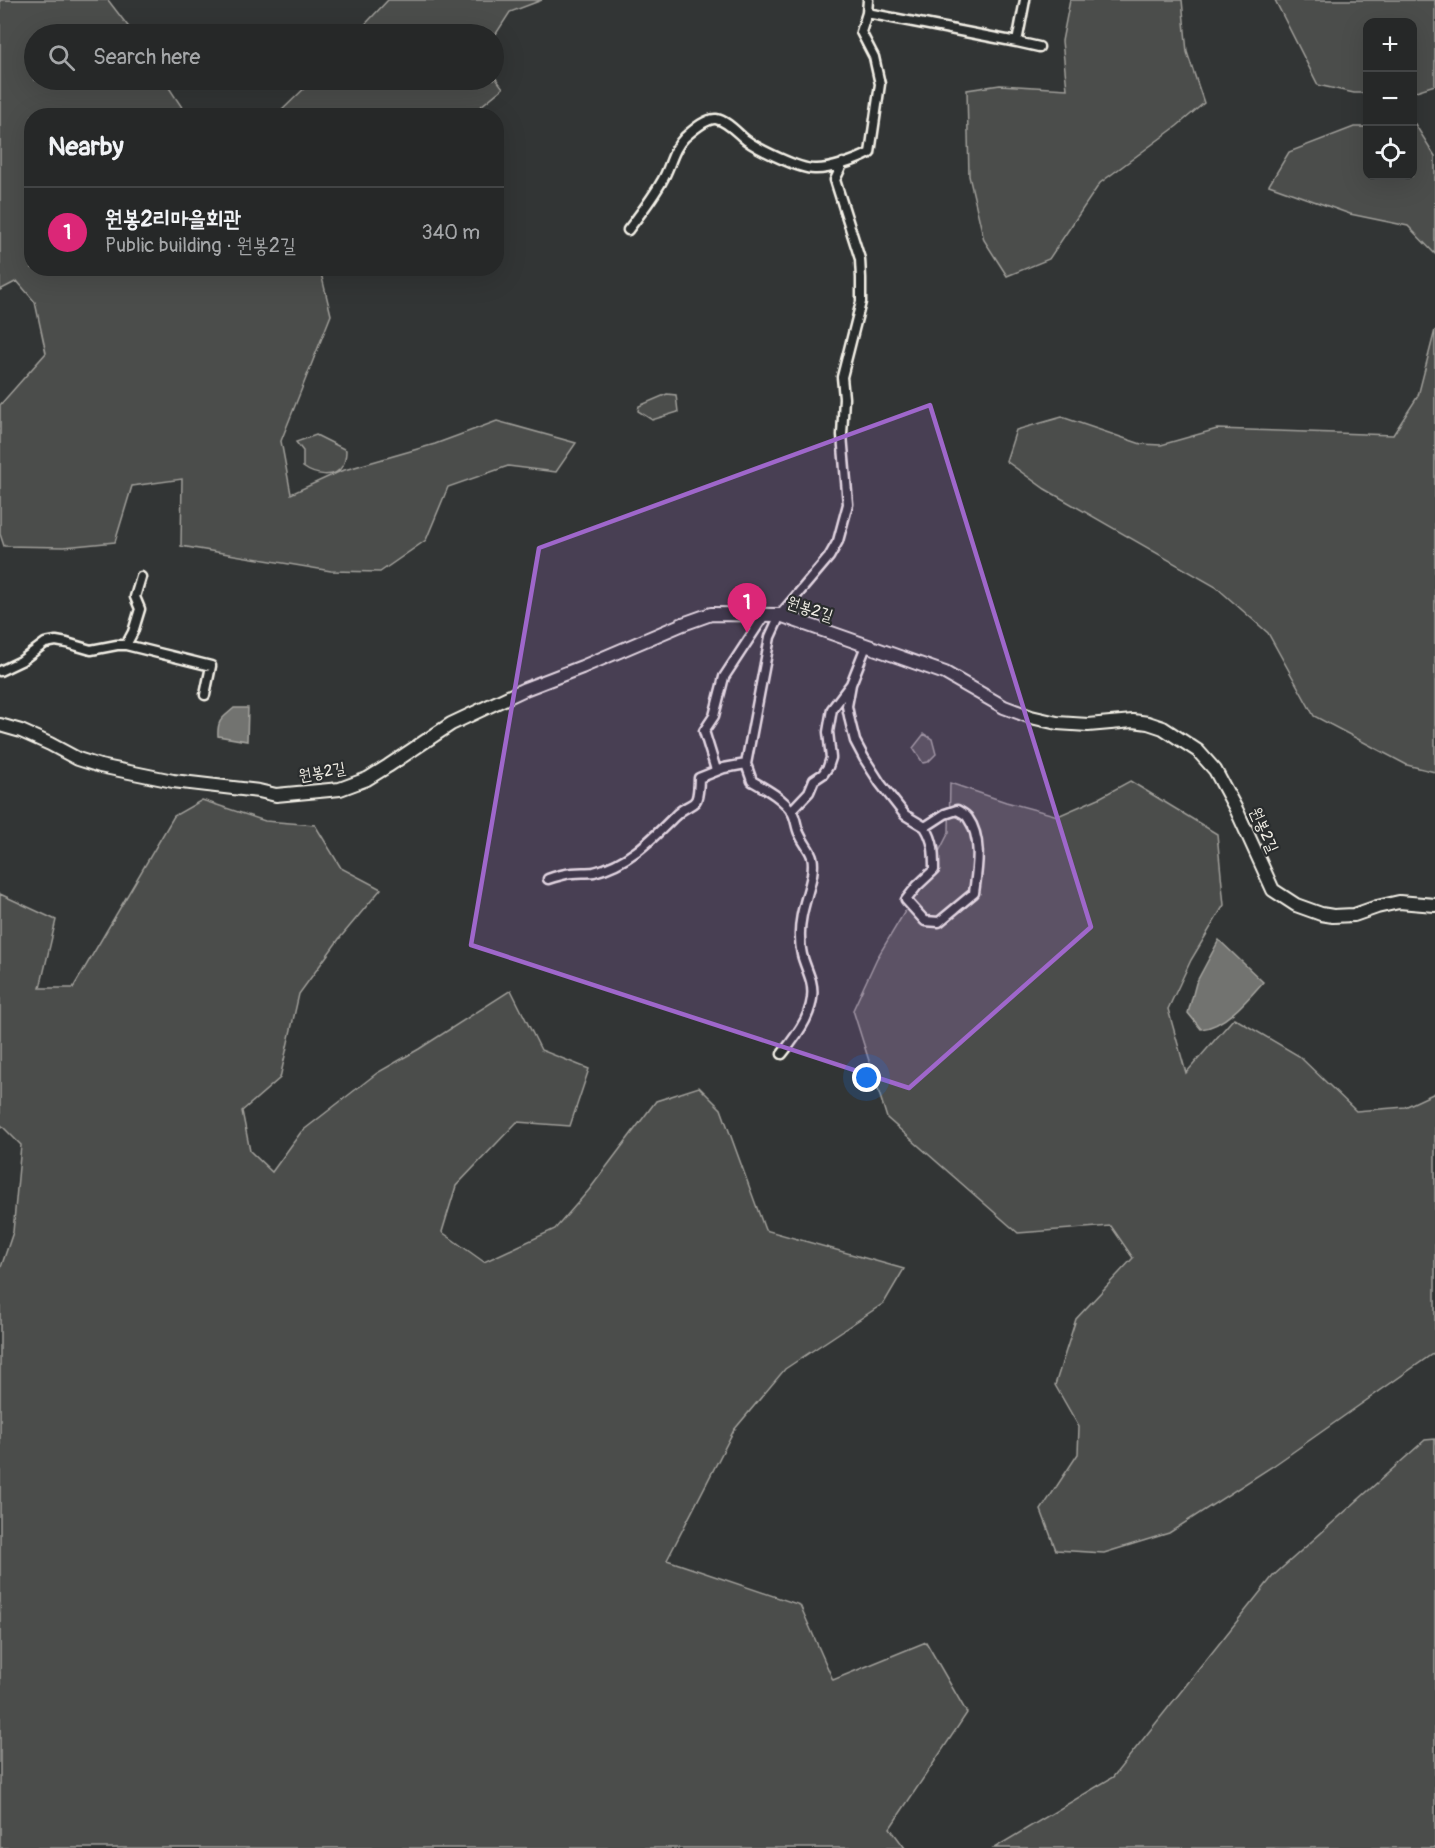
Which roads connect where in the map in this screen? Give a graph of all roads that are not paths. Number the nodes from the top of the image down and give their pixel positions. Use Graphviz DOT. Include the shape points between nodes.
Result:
graph roads {
  1 [pos="868,0"];
  2 [pos="1025,0"];
  3 [pos="867,13"];
  4 [pos="1017,42"];
  5 [pos="1039,47"];
  6 [pos="843,163"];
  7 [pos="628,230"];
  8 [pos="141,577"];
  9 [pos="780,615"];
  10 [pos="764,616"];
  11 [pos="126,645"];
  12 [pos="866,646"];
  13 [pos="0,671"];
  14 [pos="852,684"];
  15 [pos="205,695"];
  16 [pos="0,725"];
  17 [pos="746,764"];
  18 [pos="716,771"];
  19 [pos="791,811"];
  20 [pos="925,827"];
  21 [pos="548,879"];
  22 [pos="1435,904"];
  23 [pos="782,1054"];
  1 -- 3 [label="street"];
  2 -- 4 [label="street"];
  3 -- 4 [label="street"];
  3 -- 6 [label="street" via="861,32 874,57 880,84 874,136 870,153"];
  4 -- 5 [label="street"];
  6 -- 7 [label="street" via="813,169 748,142 718,119 708,120 675,149 663,179"];
  6 -- 9 [label="street" via="835,180 860,259 861,278 861,302 842,377 848,504 834,549"];
  8 -- 11 [label="street" via="135,597 140,609"];
  9 -- 10 [label="main road, 원봉2길"];
  9 -- 12 [label="main road, 원봉2길"];
  9 -- 17 [label="street" via="770,637"];
  10 -- 16 [label="main road, 원봉2길" via="711,614 654,636 451,724 367,779 340,789 276,795 173,781 89,762"];
  10 -- 18 [label="street" via="724,677 714,716 704,731"];
  11 -- 13 [label="street" via="91,650 56,641 45,643"];
  11 -- 15 [label="street" via="211,666"];
  12 -- 14 [label="street"];
  12 -- 22 [label="main road, 원봉2길" via="945,673 1004,707 1031,717 1057,723 1148,723 1179,737 1215,770 1273,890 1296,905 1333,916 1354,915 1399,902"];
  14 -- 19 [label="street" via="832,709 828,767"];
  14 -- 20 [label="street" via="847,706 855,741 905,815"];
  17 -- 18 [label="street"];
  17 -- 19 [label="street" via="752,781 770,791"];
  18 -- 21 [label="street" via="699,778 698,798 691,806 676,814 652,840 627,858 593,872"];
  19 -- 23 [label="street" via="813,854 800,935 813,994 806,1018"];
  20 -- 20 [label="street" via="957,810 968,817 976,838 978,867 974,893 939,922 925,921 906,900 934,870 934,849"];
}
